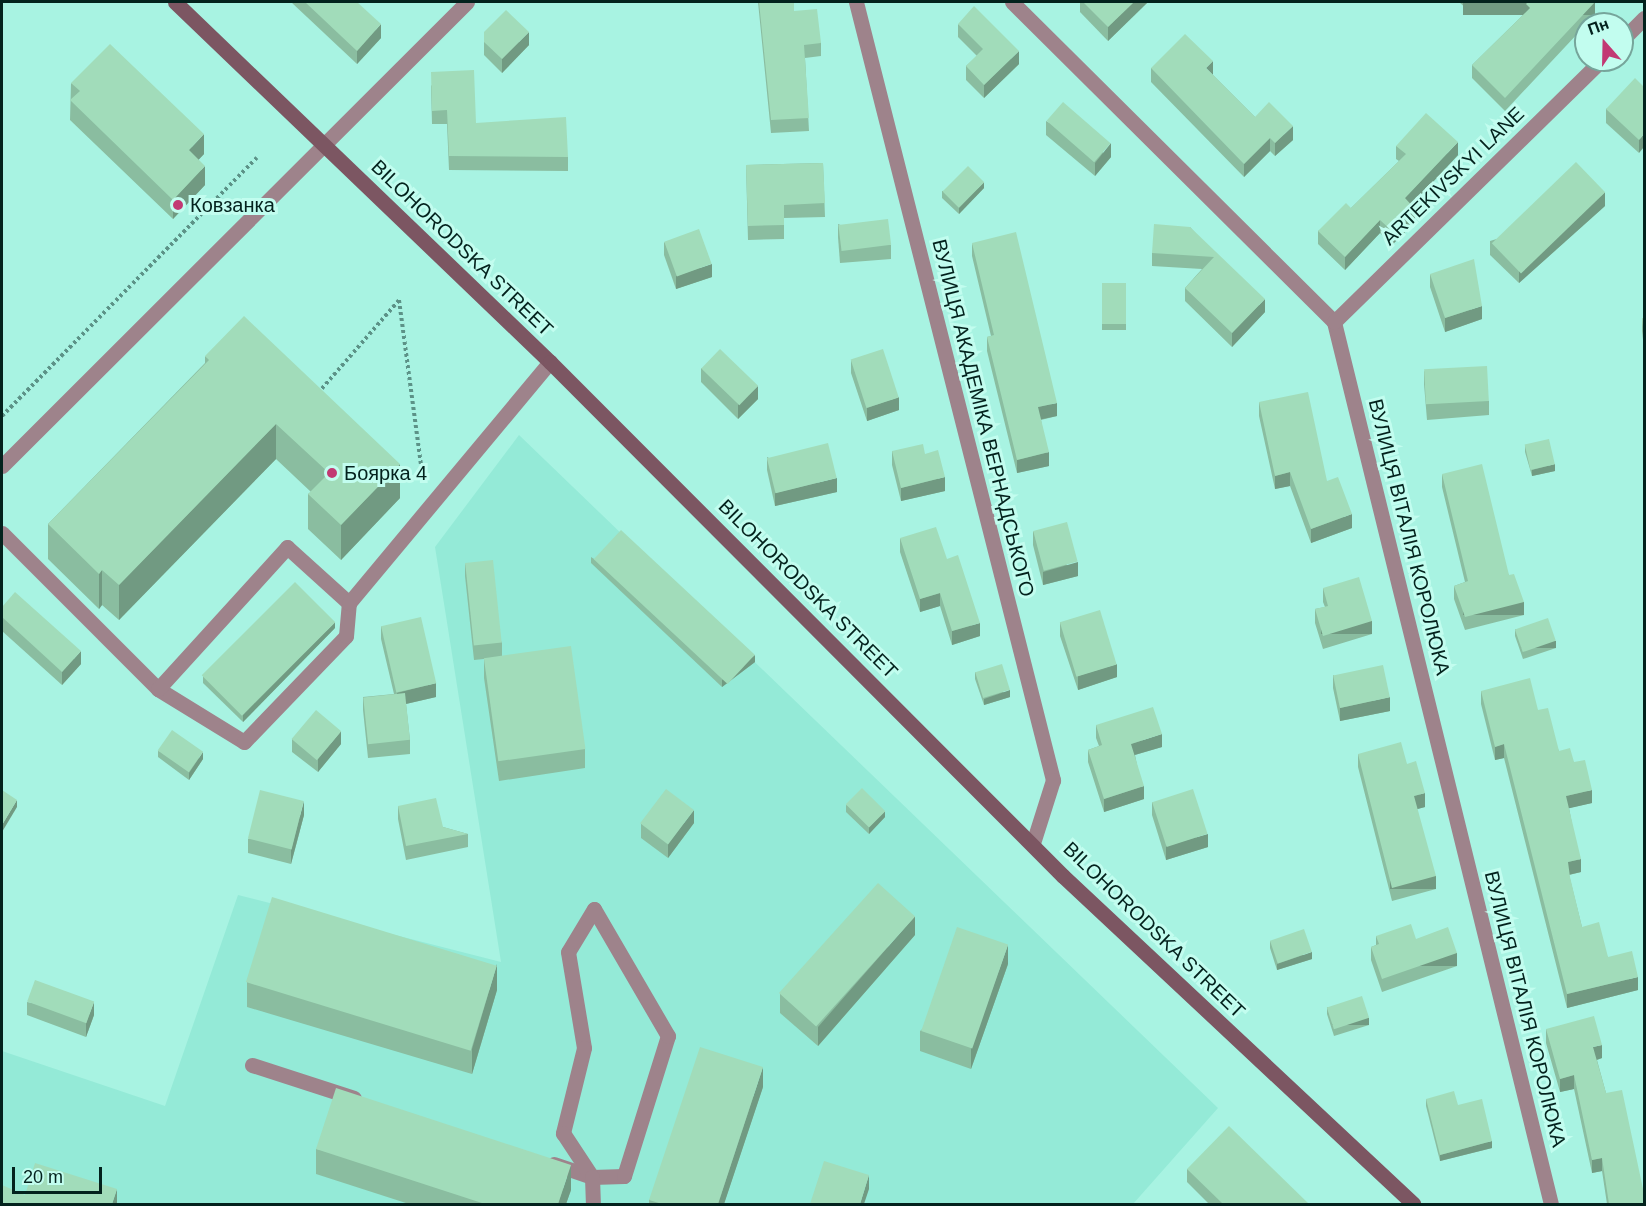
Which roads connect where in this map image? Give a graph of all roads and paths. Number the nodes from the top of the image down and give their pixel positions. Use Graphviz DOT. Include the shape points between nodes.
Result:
graph roads {
  1 [pos="175,2"];
  2 [pos="466,2"];
  3 [pos="856,2"];
  4 [pos="1012,2"];
  5 [pos="1590,72"];
  6 [pos="324,145"];
  7 [pos="257,157"];
  8 [pos="1334,322"];
  9 [pos="550,362"];
  10 [pos="318,393"];
  11 [pos="2,416"];
  12 [pos="2,466"];
  13 [pos="427,509"];
  14 [pos="2,533"];
  15 [pos="349,603"];
  16 [pos="158,689"];
  17 [pos="1033,843"];
  18 [pos="252,1065"];
  19 [pos="365,1102"];
  20 [pos="535,1158"];
  21 [pos="592,1177"];
  22 [pos="593,1204"];
  23 [pos="1413,1204"];
  24 [pos="1551,1204"];
  1 -- 6 [label="street, BILOHORODSKA STREET"];
  2 -- 6 [label="street"];
  3 -- 17 [label="street, ВУЛИЦЯ АКАДЕМІКА ВЕРНАДСЬКОГО" via="1053,780"];
  4 -- 8 [label="street"];
  5 -- 8 [label="street, ARTEKIVSKYI LANE"];
  6 -- 9 [label="street, BILOHORODSKA STREET"];
  6 -- 12 [label="street"];
  7 -- 11 [label="path"];
  8 -- 24 [label="street, ВУЛИЦЯ ВІТАЛІЯ КОРОЛЮКА"];
  9 -- 13 [label="street"];
  9 -- 17 [label="street, BILOHORODSKA STREET"];
  10 -- 13 [label="path" via="399,300"];
  13 -- 15 [label="street"];
  14 -- 16 [label="street"];
  15 -- 16 [label="street" via="287,547"];
  15 -- 16 [label="street" via="346,636 244,742"];
  17 -- 23 [label="street, BILOHORODSKA STREET"];
  18 -- 19 [label="street"];
  20 -- 21 [label="street"];
  21 -- 21 [label="street" via="624,1176 668,1036 594,909 568,952 584,1048 563,1133"];
  21 -- 22 [label="street"];
}
